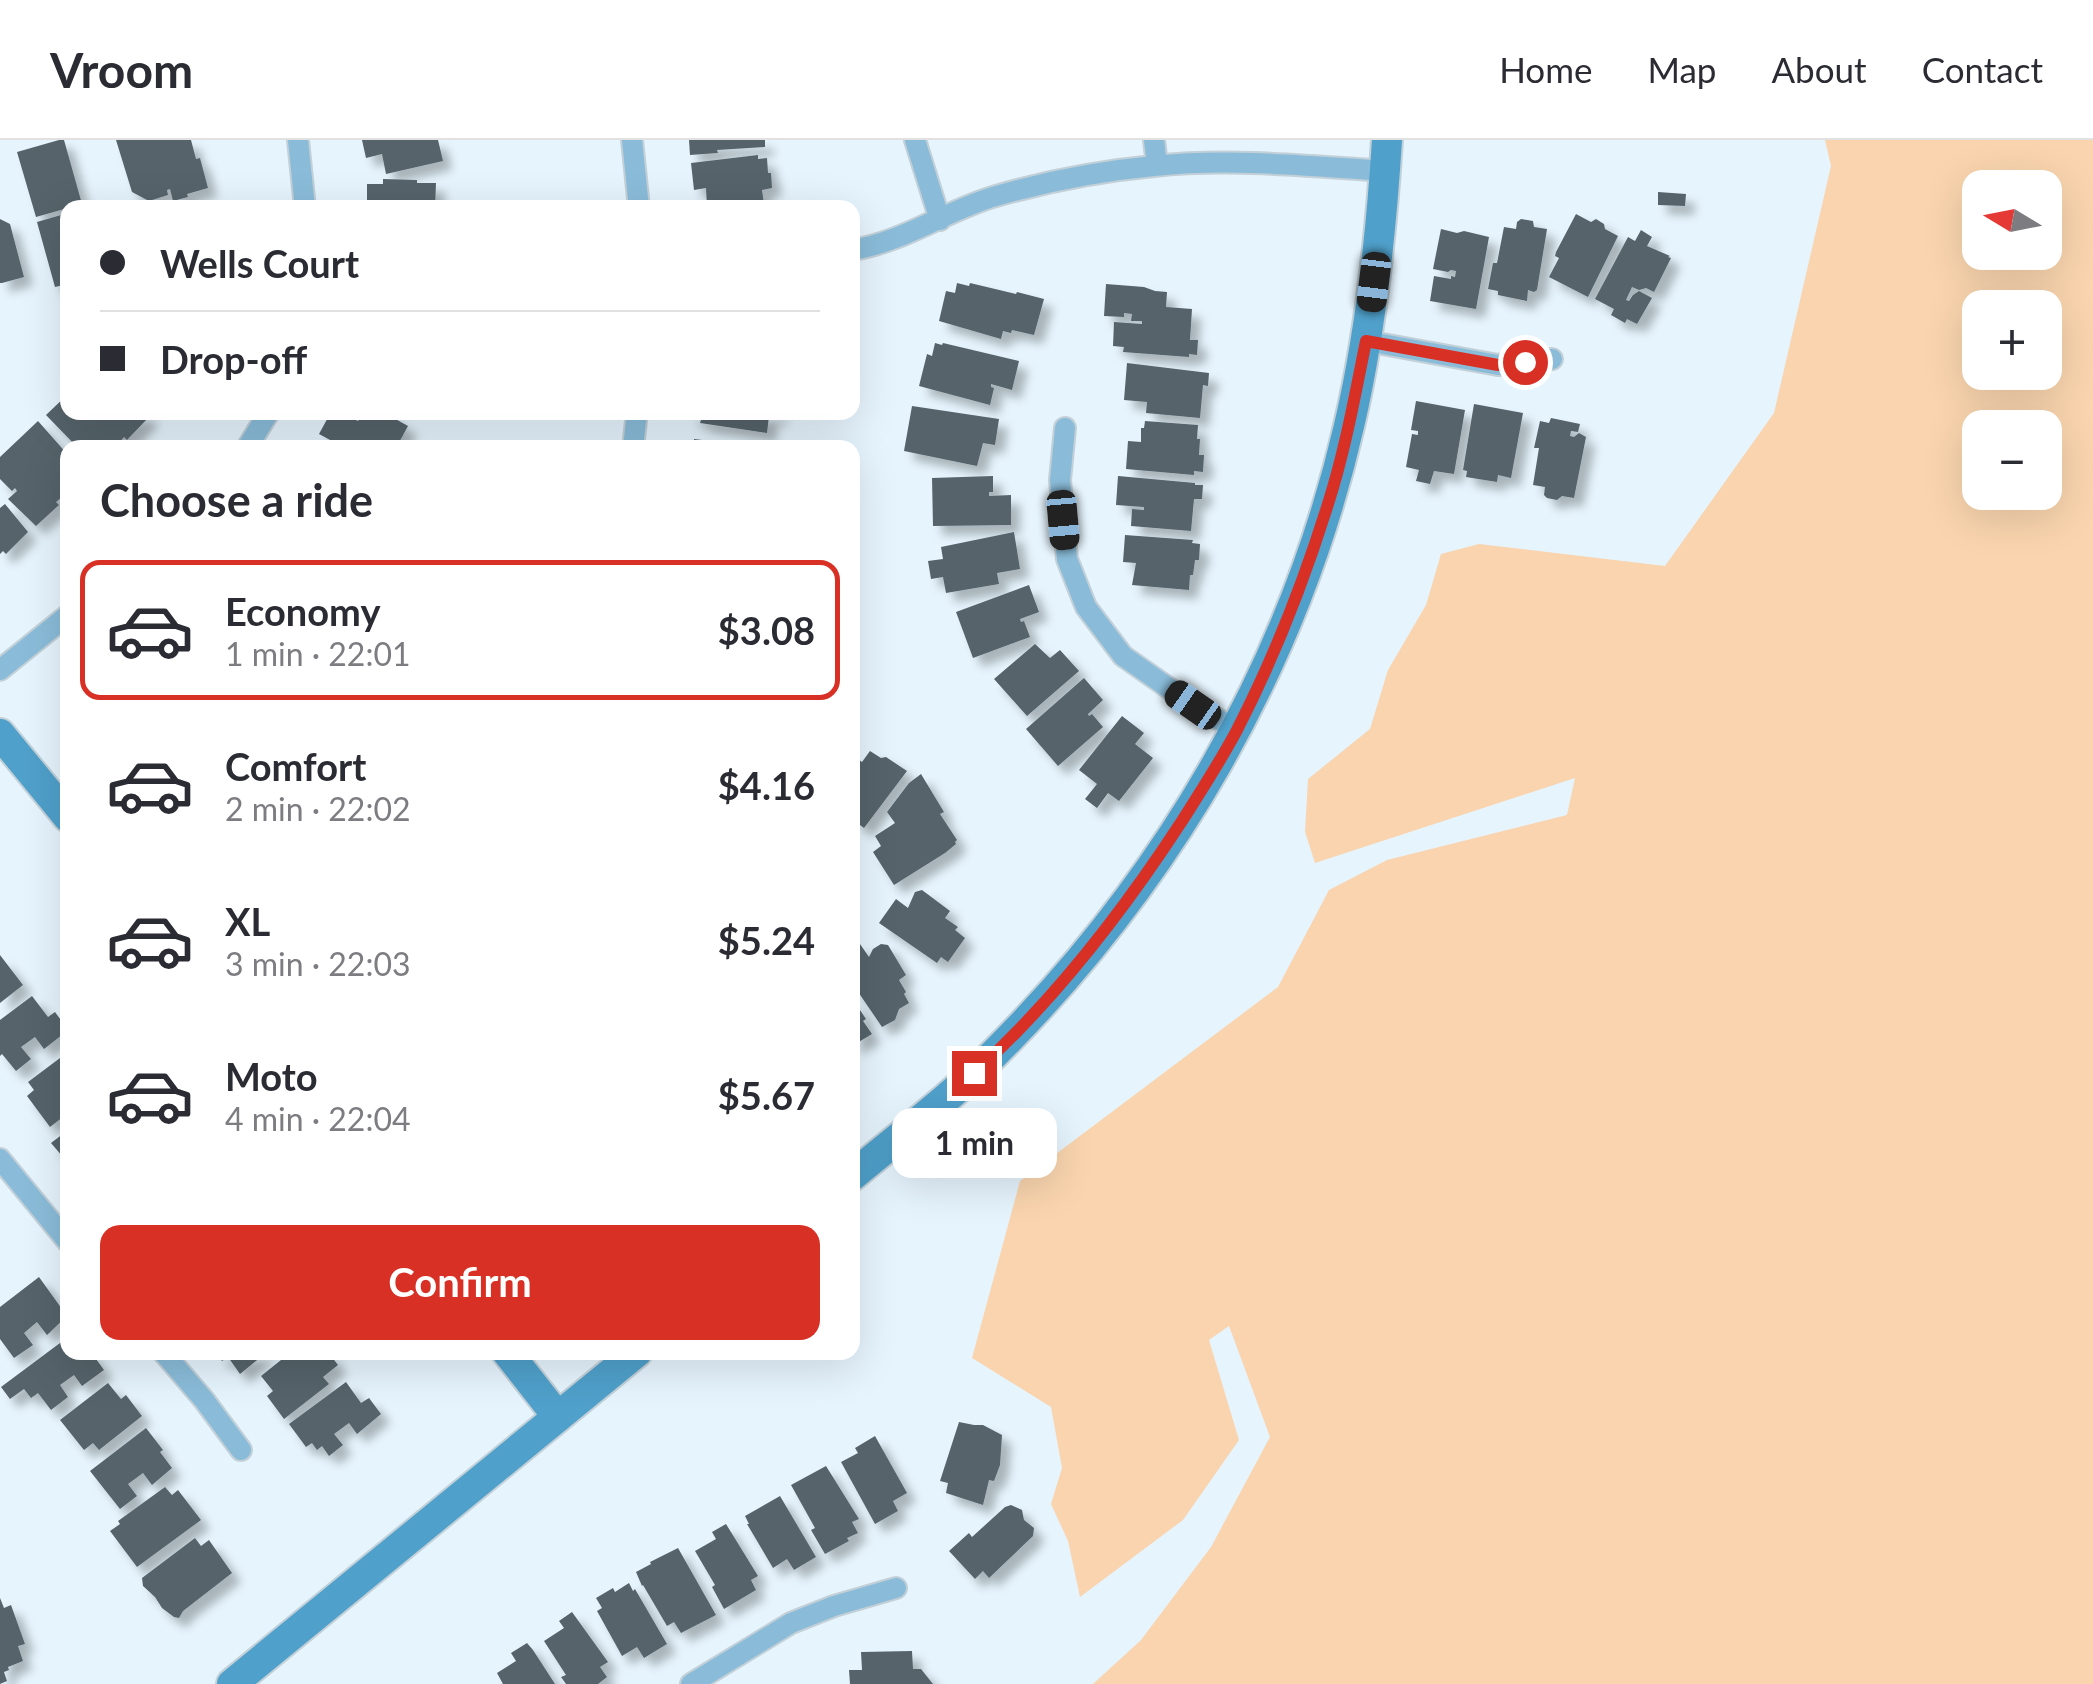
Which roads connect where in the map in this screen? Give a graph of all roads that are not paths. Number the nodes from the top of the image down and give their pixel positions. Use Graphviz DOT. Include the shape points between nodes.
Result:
graph roads {
  1 [pos="298,140"];
  2 [pos="632,140"];
  3 [pos="915,140"];
  4 [pos="1154,140"];
  5 [pos="1387,140"];
  6 [pos="1157,165"];
  7 [pos="1385,172"];
  8 [pos="304,200"];
  9 [pos="638,200"];
  10 [pos="940,220"];
  11 [pos="860,249"];
  12 [pos="1366,341"];
  13 [pos="1552,359"];
  14 [pos="1065,428"];
  15 [pos="60,622"];
  16 [pos="0,670"];
  17 [pos="1237,730"];
  18 [pos="0,734"];
  19 [pos="60,806"];
  20 [pos="0,1159"];
  21 [pos="860,1164"];
  22 [pos="60,1232"];
  23 [pos="170,1360"];
  24 [pos="513,1360"];
  25 [pos="627,1360"];
  26 [pos="558,1417"];
  27 [pos="241,1450"];
  28 [pos="896,1588"];
  29 [pos="232,1684"];
  30 [pos="691,1684"];
  1 -- 8 [label="street"];
  2 -- 9 [label="street"];
  3 -- 10 [label="street"];
  4 -- 6 [label="street"];
  5 -- 7 [label="main road"];
  6 -- 7 [label="street" via="1255,163"];
  6 -- 10 [label="street" via="991,197"];
  7 -- 12 [label="main road"];
  10 -- 11 [label="street"];
  12 -- 13 [label="street" via="1498,365"];
  12 -- 17 [label="main road" via="1330,500"];
  14 -- 17 [label="street" via="1060,480 1066,559 1086,607 1123,656"];
  15 -- 16 [label="street"];
  17 -- 21 [label="main road" via="1104,933 994,1054"];
  18 -- 19 [label="main road"];
  20 -- 22 [label="street"];
  23 -- 27 [label="street"];
  24 -- 26 [label="main road"];
  25 -- 26 [label="main road"];
  26 -- 29 [label="main road"];
  28 -- 30 [label="street" via="791,1623"];
}
